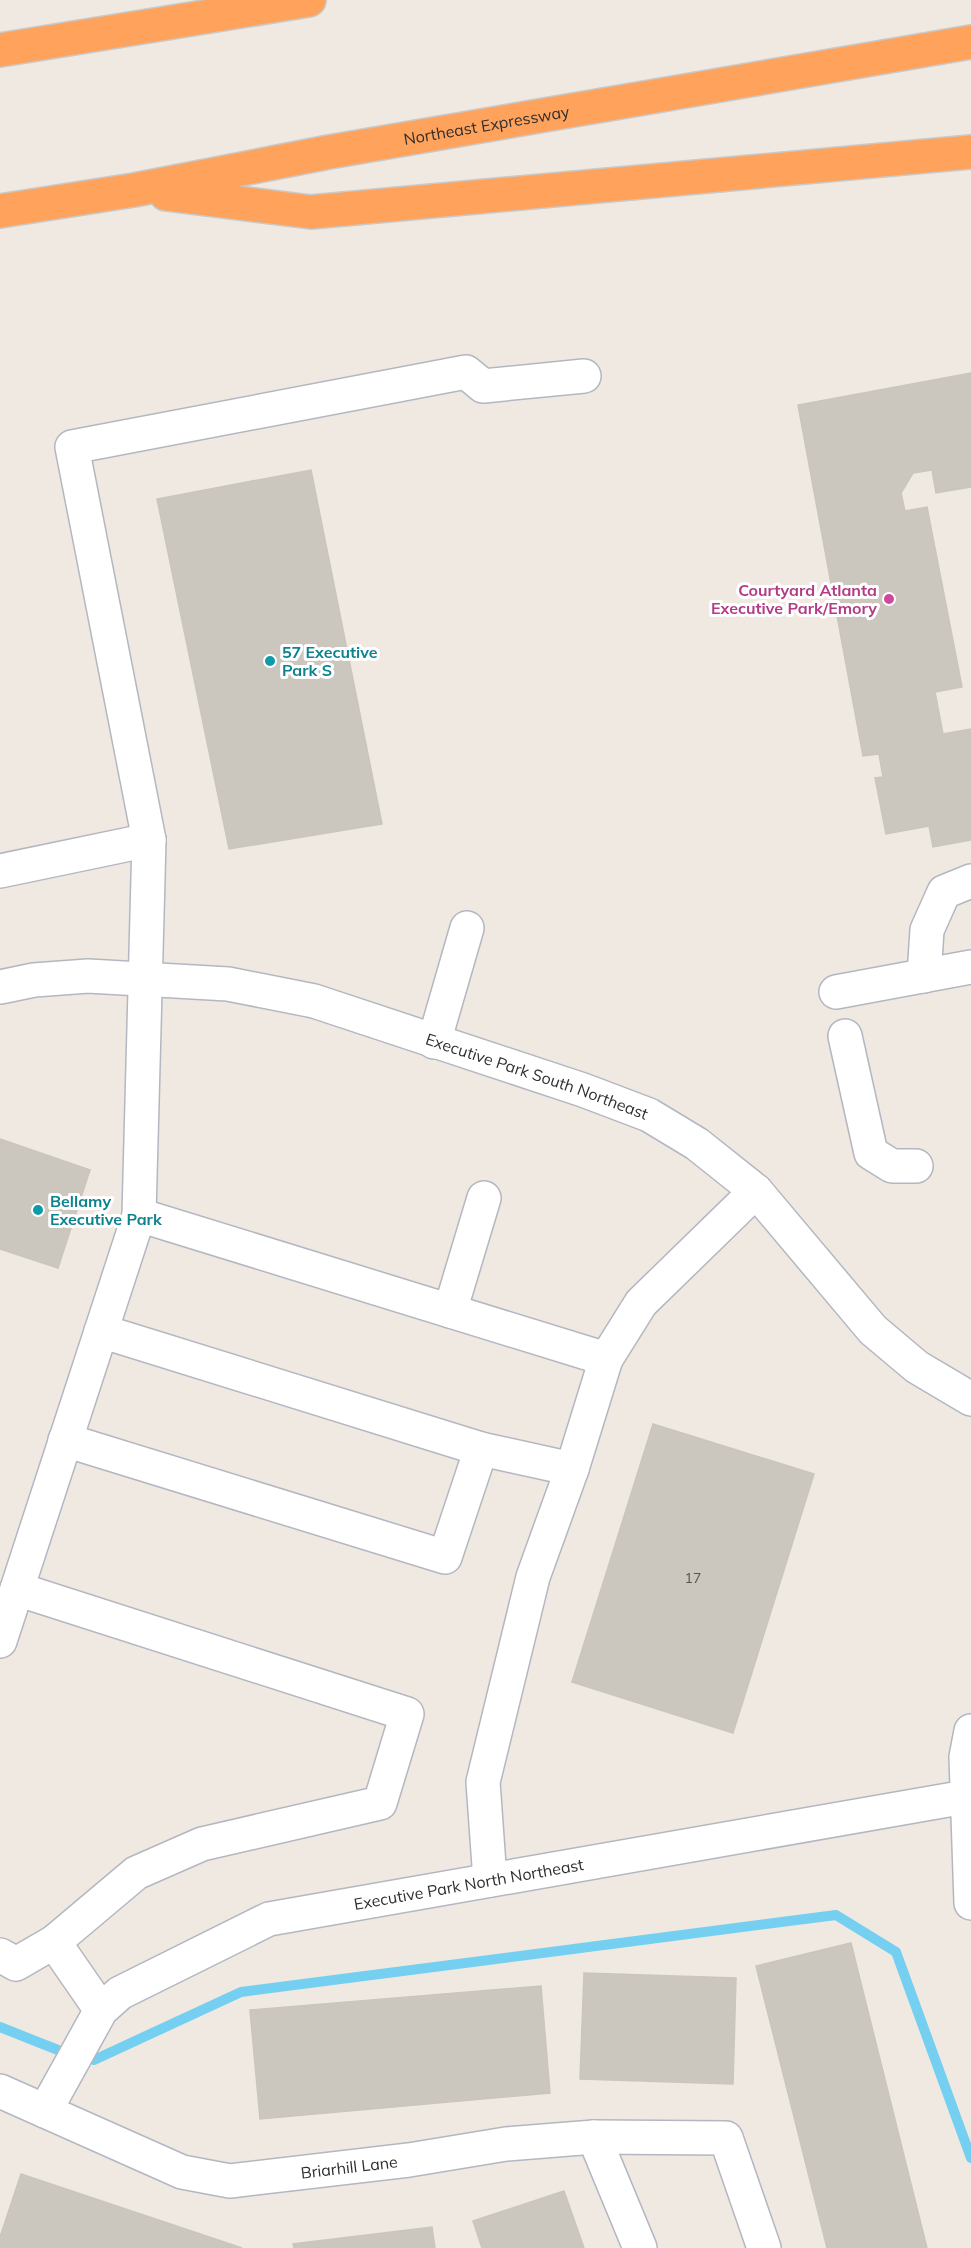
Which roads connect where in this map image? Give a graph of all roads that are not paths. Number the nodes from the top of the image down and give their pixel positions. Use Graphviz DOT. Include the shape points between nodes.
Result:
graph roads {
  1 [pos="309,0"];
  2 [pos="971,42"];
  3 [pos="0,50"];
  4 [pos="971,152"];
  5 [pos="134,190"];
  6 [pos="0,211"];
  7 [pos="584,376"];
  8 [pos="149,840"];
  9 [pos="0,871"];
  10 [pos="971,880"];
  11 [pos="467,927"];
  12 [pos="971,968"];
  13 [pos="924,976"];
  14 [pos="144,977"];
  15 [pos="0,987"];
  16 [pos="836,992"];
  17 [pos="845,1036"];
  18 [pos="434,1042"];
  19 [pos="916,1166"];
  20 [pos="756,1191"];
  21 [pos="484,1198"];
  22 [pos="139,1215"];
  23 [pos="450,1311"];
  24 [pos="101,1331"];
  25 [pos="606,1359"];
  26 [pos="971,1399"];
  27 [pos="65,1440"];
  28 [pos="481,1449"];
  29 [pos="572,1469"];
  30 [pos="17,1589"];
  31 [pos="0,1641"];
  32 [pos="971,1731"];
  33 [pos="969,1796"];
  34 [pos="490,1880"];
  35 [pos="971,1903"];
  36 [pos="54,1942"];
  37 [pos="0,1955"];
  38 [pos="101,2010"];
  39 [pos="0,2091"];
  40 [pos="45,2111"];
  41 [pos="594,2137"];
  42 [pos="640,2248"];
  43 [pos="764,2248"];
  1 -- 3 [label="highway"];
  2 -- 5 [label="highway, Northeast Expressway" via="329,152"];
  4 -- 5 [label="highway" via="311,212"];
  5 -- 6 [label="highway, Northeast Expressway"];
  7 -- 8 [label="street" via="483,386 466,372 72,447"];
  8 -- 9 [label="street"];
  8 -- 14 [label="street"];
  10 -- 13 [label="street" via="944,892 927,930"];
  11 -- 18 [label="street"];
  12 -- 13 [label="street"];
  13 -- 16 [label="street"];
  14 -- 15 [label="street, Executive Park South Northeast" via="88,976"];
  14 -- 18 [label="street, Executive Park South Northeast" via="228,984 314,1001"];
  14 -- 22 [label="street"];
  17 -- 19 [label="street" via="871,1153 892,1166"];
  18 -- 20 [label="street, Executive Park South Northeast" via="649,1115 697,1144"];
  20 -- 25 [label="street" via="641,1303"];
  20 -- 26 [label="street, Executive Park South Northeast" via="873,1330 917,1367"];
  21 -- 23 [label="street"];
  22 -- 23 [label="street"];
  22 -- 24 [label="street"];
  23 -- 25 [label="street"];
  24 -- 27 [label="street"];
  24 -- 28 [label="street"];
  25 -- 29 [label="street"];
  27 -- 28 [label="street" via="445,1557"];
  27 -- 30 [label="street"];
  28 -- 29 [label="street"];
  29 -- 34 [label="street" via="533,1577 483,1782"];
  30 -- 31 [label="street"];
  30 -- 36 [label="street" via="407,1714 380,1803 202,1844 136,1873"];
  32 -- 33 [label="street" via="966,1757"];
  33 -- 34 [label="street, Executive Park North Northeast"];
  33 -- 35 [label="street"];
  34 -- 38 [label="street, Executive Park North Northeast" via="270,1919 120,1993"];
  36 -- 37 [label="street" via="16,1964"];
  36 -- 38 [label="street"];
  38 -- 40 [label="street, Executive Park North Northeast"];
  39 -- 40 [label="street, Briarhill Lane"];
  40 -- 41 [label="street, Briarhill Lane" via="182,2172 230,2181 506,2144"];
  41 -- 42 [label="street"];
  41 -- 43 [label="street, Briarhill Lane" via="726,2138"];
}
